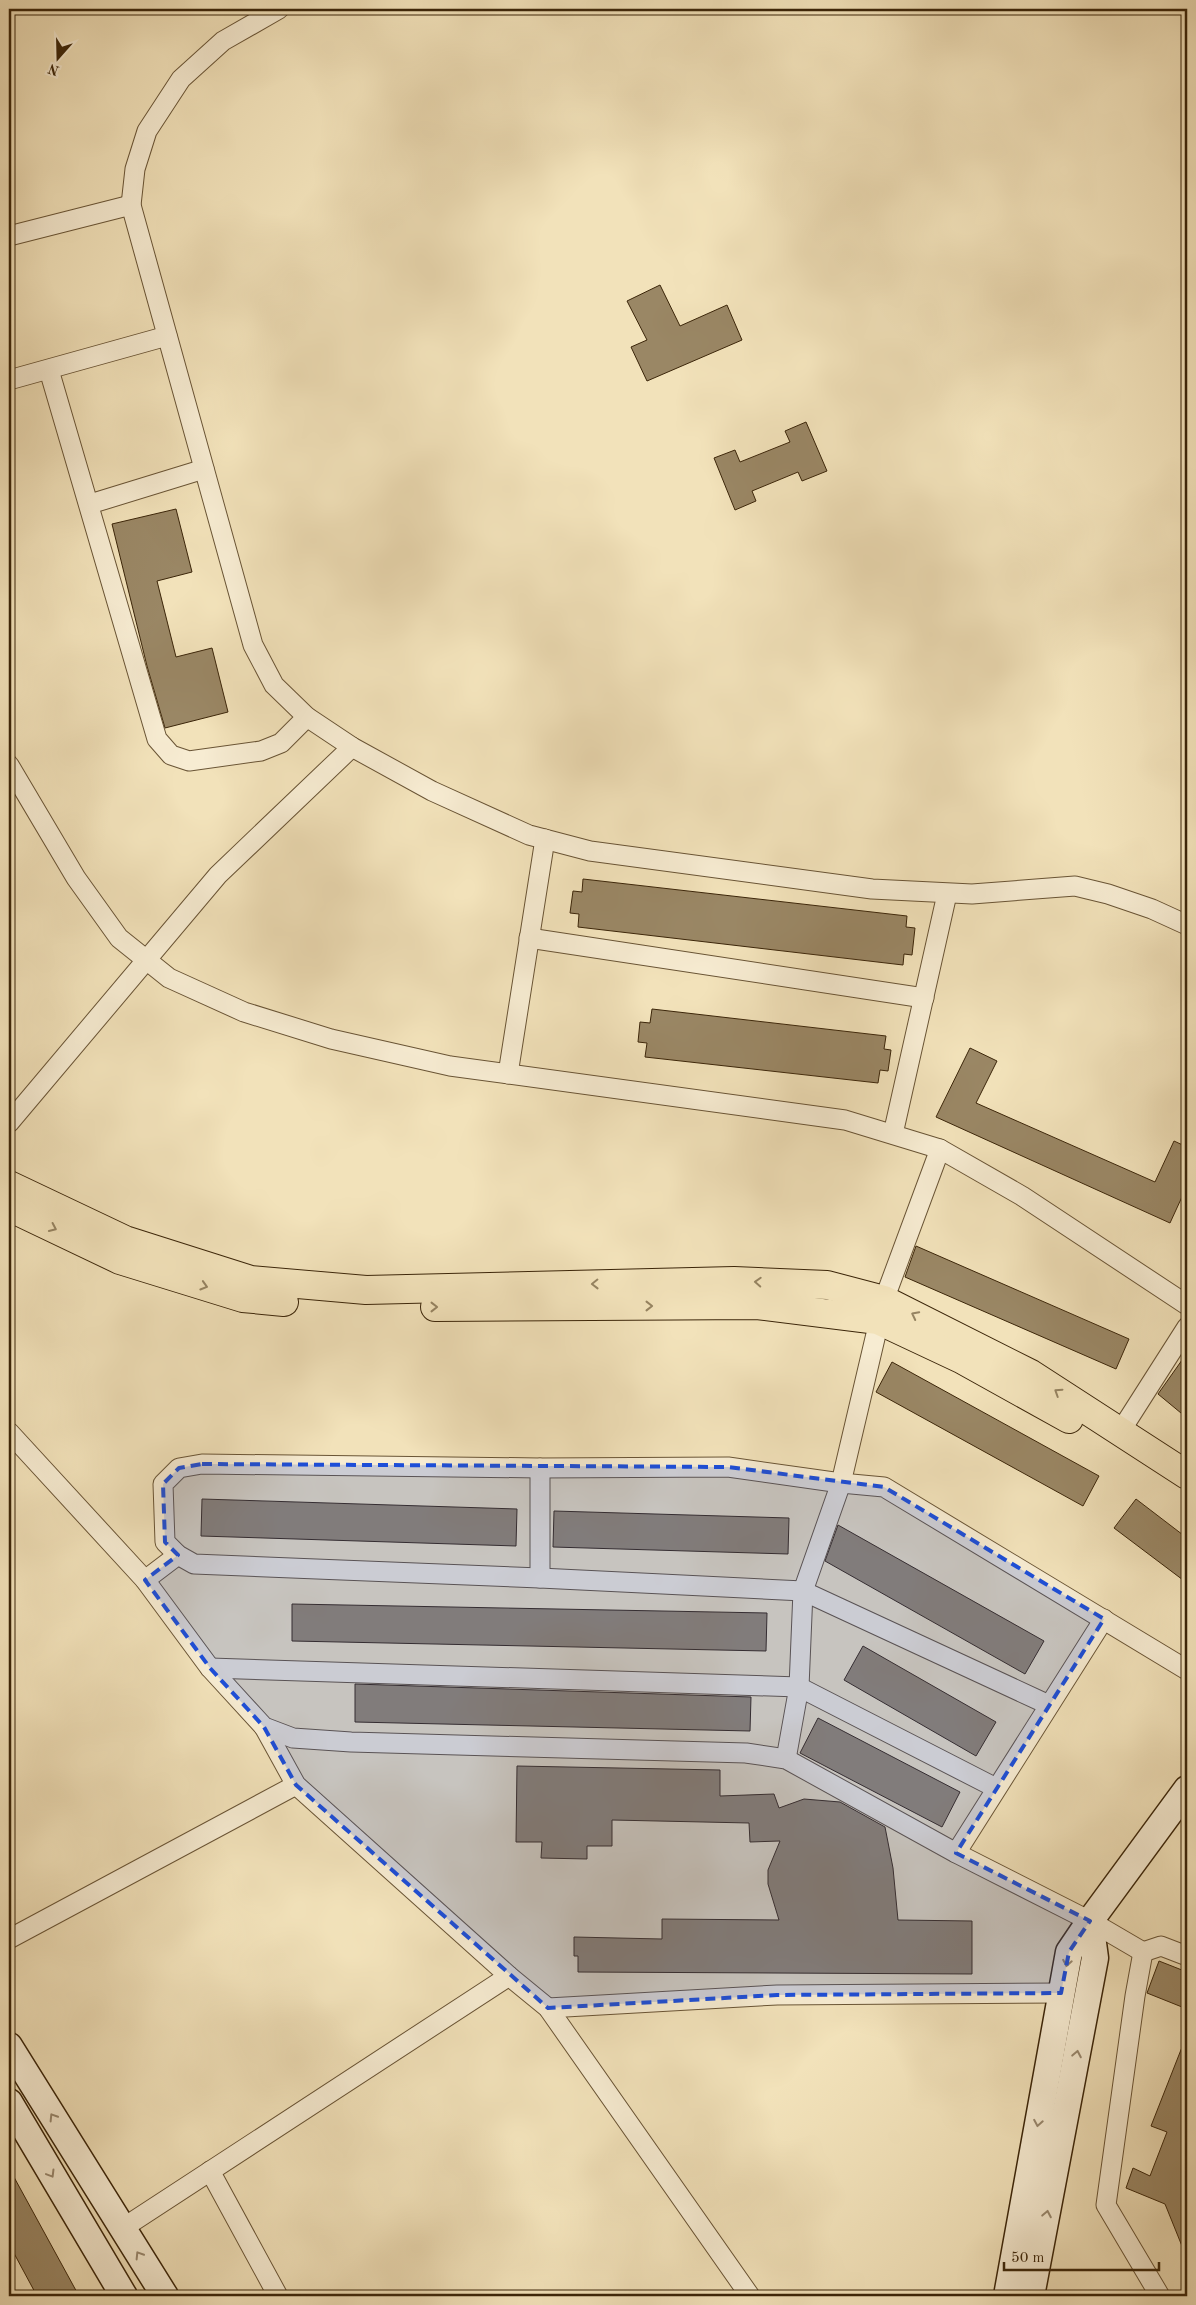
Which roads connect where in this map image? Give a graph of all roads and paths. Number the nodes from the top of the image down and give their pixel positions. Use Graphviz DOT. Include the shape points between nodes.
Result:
graph roads {
  1 [pos="279,9"];
  2 [pos="131,205"];
  3 [pos="9,236"];
  4 [pos="167,336"];
  5 [pos="49,370"];
  6 [pos="9,380"];
  7 [pos="204,469"];
  8 [pos="90,504"];
  9 [pos="307,717"];
  10 [pos="352,747"];
  11 [pos="9,765"];
  12 [pos="544,839"];
  13 [pos="947,894"];
  14 [pos="1187,924"];
  15 [pos="529,938"];
  16 [pos="146,959"];
  17 [pos="924,998"];
  18 [pos="508,1074"];
  19 [pos="9,1124"];
  20 [pos="893,1134"];
  21 [pos="940,1149"];
  22 [pos="9,1185"];
  23 [pos="9,1207"];
  24 [pos="1187,1305"];
  25 [pos="881,1310"];
  26 [pos="1187,1326"];
  27 [pos="9,1432"];
  28 [pos="1120,1432"];
  29 [pos="540,1468"];
  30 [pos="1187,1475"];
  31 [pos="841,1483"];
  32 [pos="1187,1493"];
  33 [pos="178,1555"];
  34 [pos="540,1578"];
  35 [pos="145,1580"];
  36 [pos="803,1592"];
  37 [pos="1104,1619"];
  38 [pos="210,1668"];
  39 [pos="1187,1670"];
  40 [pos="798,1688"];
  41 [pos="1049,1705"];
  42 [pos="264,1727"];
  43 [pos="786,1760"];
  44 [pos="296,1785"];
  45 [pos="996,1788"];
  46 [pos="1187,1789"];
  47 [pos="956,1853"];
  48 [pos="1090,1920"];
  49 [pos="9,1939"];
  50 [pos="1143,1952"];
  51 [pos="1187,1956"];
  52 [pos="509,1976"];
  53 [pos="1062,1993"];
  54 [pos="548,2008"];
  55 [pos="9,2046"];
  56 [pos="9,2102"];
  57 [pos="210,2171"];
  58 [pos="122,2228"];
  59 [pos="124,2296"];
  60 [pos="165,2296"];
  61 [pos="278,2296"];
  62 [pos="750,2296"];
  63 [pos="1007,2296"];
  64 [pos="1032,2296"];
  65 [pos="1160,2296"];
  1 -- 2 [label="street" via="223,40 180,79 147,131 135,169"];
  2 -- 3 [label="street"];
  2 -- 4 [label="street"];
  4 -- 5 [label="street"];
  4 -- 7 [label="street"];
  5 -- 6 [label="street"];
  5 -- 8 [label="street"];
  7 -- 8 [label="street"];
  7 -- 9 [label="street" via="253,645 274,685"];
  8 -- 9 [label="street" via="157,739 171,755 189,761 261,751 281,743"];
  9 -- 10 [label="street"];
  10 -- 12 [label="street" via="432,790 528,835"];
  10 -- 16 [label="street" via="218,875"];
  11 -- 16 [label="street" via="76,878 120,938"];
  12 -- 13 [label="street" via="590,851 872,888"];
  12 -- 15 [label="street"];
  13 -- 14 [label="street" via="996,894 1075,886 1152,909"];
  13 -- 17 [label="street"];
  15 -- 17 [label="street"];
  15 -- 18 [label="street"];
  16 -- 18 [label="street" via="169,978 244,1012 331,1039 450,1066"];
  16 -- 19 [label="street"];
  17 -- 20 [label="street"];
  18 -- 20 [label="street" via="846,1120"];
  20 -- 21 [label="street"];
  21 -- 24 [label="street" via="1022,1196"];
  21 -- 25 [label="street"];
  25 -- 22 [label="main road, one-way" via="827,1285 734,1281 366,1290 251,1280 125,1240"];
  23 -- 25 [label="main road, one-way" via="120,1260 243,1298 360,1308 757,1305"];
  28 -- 25 [label="main road, one-way" via="1031,1374"];
  25 -- 31 [label="street"];
  25 -- 32 [label="main road" via="961,1359 1120,1446"];
  26 -- 28 [label="street"];
  27 -- 35 [label="street"];
  28 -- 30 [label="main road"];
  29 -- 31 [label="street" via="728,1468"];
  29 -- 33 [label="street" via="202,1464 179,1468 163,1484 165,1542"];
  29 -- 34 [label="street"];
  31 -- 36 [label="street"];
  31 -- 37 [label="street" via="884,1487"];
  33 -- 34 [label="street" via="194,1564"];
  33 -- 35 [label="street"];
  34 -- 36 [label="street"];
  35 -- 38 [label="street"];
  36 -- 40 [label="street"];
  36 -- 41 [label="street"];
  37 -- 39 [label="street"];
  37 -- 41 [label="street"];
  38 -- 40 [label="street"];
  38 -- 42 [label="street"];
  40 -- 43 [label="street"];
  40 -- 45 [label="street"];
  41 -- 45 [label="street"];
  42 -- 43 [label="street" via="293,1738 350,1742 746,1753"];
  42 -- 44 [label="street"];
  43 -- 47 [label="street"];
  44 -- 49 [label="street"];
  44 -- 52 [label="street"];
  45 -- 47 [label="street"];
  46 -- 48 [label="main road"];
  47 -- 48 [label="street"];
  48 -- 50 [label="street"];
  48 -- 53 [label="main road, one-way" via="1069,1952"];
  64 -- 48 [label="main road, one-way" via="1095,1958"];
  50 -- 51 [label="street" via="1161,1946"];
  50 -- 65 [label="street" via="1106,2205"];
  52 -- 54 [label="street"];
  52 -- 57 [label="street"];
  53 -- 54 [label="street" via="777,1995"];
  53 -- 63 [label="main road, one-way"];
  54 -- 62 [label="street"];
  58 -- 55 [label="main road, one-way"];
  56 -- 59 [label="main road, one-way"];
  57 -- 58 [label="street"];
  57 -- 61 [label="street"];
  60 -- 58 [label="main road, one-way"];
}
